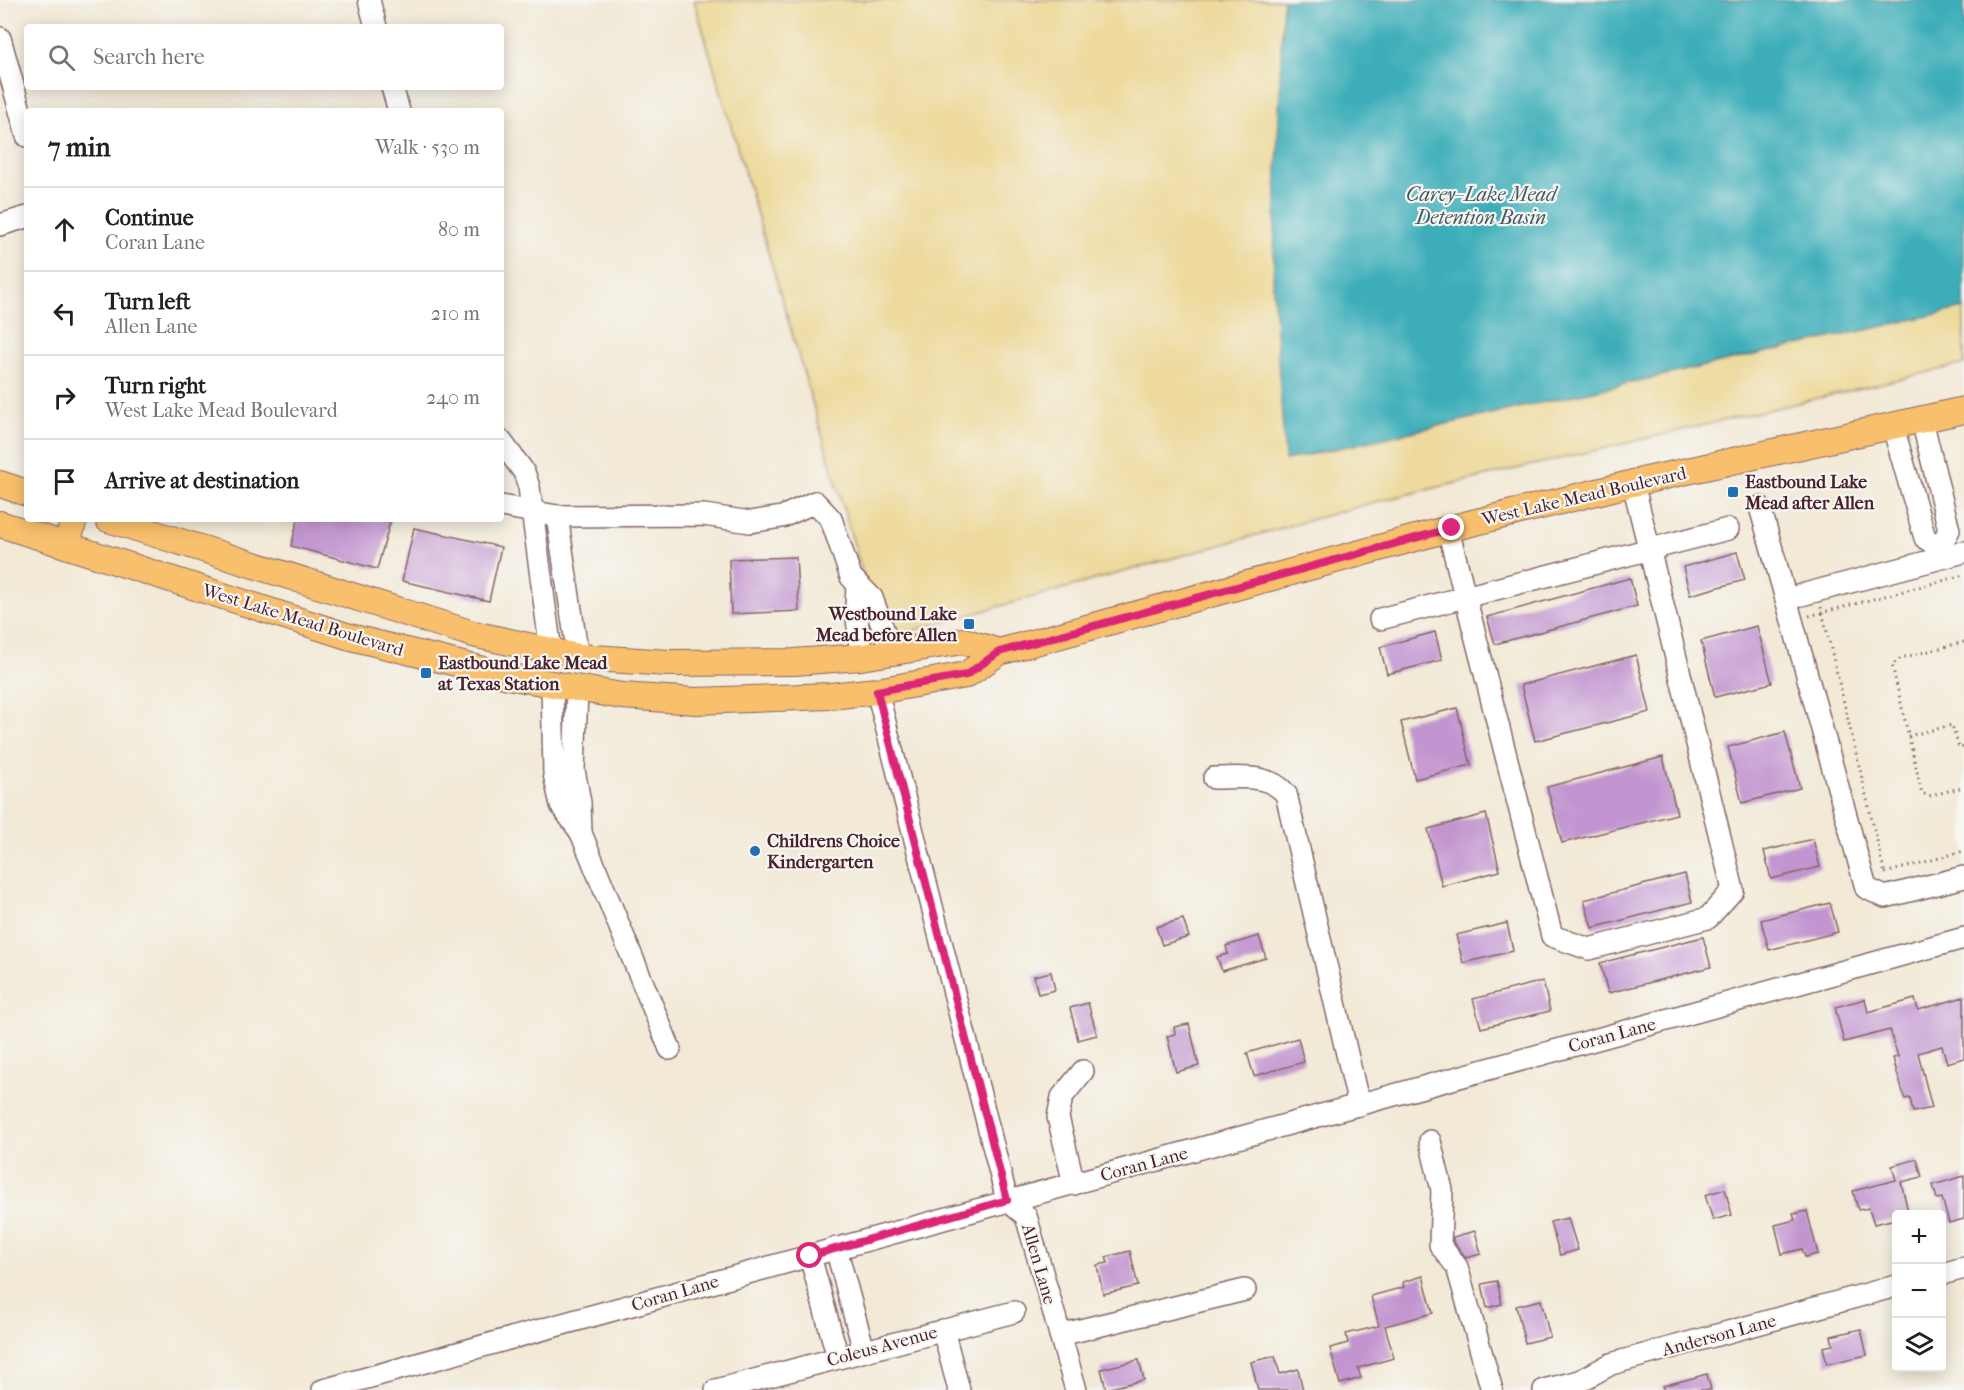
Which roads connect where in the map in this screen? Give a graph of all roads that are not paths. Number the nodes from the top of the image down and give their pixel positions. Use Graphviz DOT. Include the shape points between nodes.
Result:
graph roads {
  1 [pos="369,0"];
  2 [pos="375,24"];
  3 [pos="0,38"];
  4 [pos="393,90"];
  5 [pos="398,108"];
  6 [pos="24,125"];
  7 [pos="24,218"];
  8 [pos="0,225"];
  9 [pos="1964,410"];
  10 [pos="1922,420"];
  11 [pos="1893,427"];
  12 [pos="504,445"];
  13 [pos="1633,483"];
  14 [pos="0,484"];
  15 [pos="24,492"];
  16 [pos="504,506"];
  17 [pos="1760,507"];
  18 [pos="532,511"];
  19 [pos="557,516"];
  20 [pos="73,522"];
  21 [pos="117,522"];
  22 [pos="0,524"];
  23 [pos="1448,529"];
  24 [pos="1728,529"];
  25 [pos="67,546"];
  26 [pos="1649,550"];
  27 [pos="1964,552"];
  28 [pos="1941,553"];
  29 [pos="858,585"];
  30 [pos="1466,598"];
  31 [pos="1786,599"];
  32 [pos="1380,619"];
  33 [pos="551,652"];
  34 [pos="999,652"];
  35 [pos="892,653"];
  36 [pos="578,657"];
  37 [pos="861,657"];
  38 [pos="552,685"];
  39 [pos="577,690"];
  40 [pos="877,691"];
  41 [pos="1214,778"];
  42 [pos="581,832"];
  43 [pos="1964,877"];
  44 [pos="1964,938"];
  45 [pos="670,1049"];
  46 [pos="1083,1071"];
  47 [pos="1359,1105"];
  48 [pos="1430,1141"];
  49 [pos="1074,1184"];
  50 [pos="1007,1200"];
  51 [pos="836,1248"];
  52 [pos="810,1256"];
  53 [pos="1964,1268"];
  54 [pos="1946,1273"];
  55 [pos="1892,1287"];
  56 [pos="1245,1290"];
  57 [pos="1014,1311"];
  58 [pos="943,1330"];
  59 [pos="1060,1335"];
  60 [pos="864,1351"];
  61 [pos="838,1358"];
  62 [pos="761,1384"];
  63 [pos="1581,1385"];
  64 [pos="323,1390"];
  65 [pos="716,1390"];
  66 [pos="959,1390"];
  67 [pos="1076,1390"];
  68 [pos="1492,1390"];
  69 [pos="1544,1390"];
  1 -- 2 [label="street"];
  3 -- 6 [label="street"];
  4 -- 5 [label="street"];
  7 -- 8 [label="street"];
  9 -- 10 [label="main road, West Lake Mead Boulevard"];
  10 -- 11 [label="main road, West Lake Mead Boulevard"];
  10 -- 28 [label="street" via="1949,530"];
  11 -- 13 [label="main road, West Lake Mead Boulevard"];
  11 -- 28 [label="street" via="1925,538"];
  12 -- 18 [label="street" via="524,472"];
  13 -- 23 [label="main road, West Lake Mead Boulevard"];
  13 -- 26 [label="street"];
  14 -- 15 [label="main road"];
  16 -- 18 [label="street"];
  17 -- 31 [label="street"];
  18 -- 19 [label="street"];
  18 -- 33 [label="street"];
  19 -- 29 [label="street" via="704,515 750,522 782,517 815,502 831,519 851,578"];
  19 -- 36 [label="street"];
  20 -- 25 [label="main road"];
  21 -- 33 [label="main road, West Lake Mead Boulevard" via="472,634"];
  22 -- 25 [label="main road, West Lake Mead Boulevard"];
  23 -- 30 [label="street"];
  23 -- 34 [label="main road, West Lake Mead Boulevard"];
  24 -- 26 [label="street"];
  25 -- 38 [label="main road, West Lake Mead Boulevard" via="350,637"];
  26 -- 30 [label="street"];
  26 -- 30 [label="street" via="1733,890 1708,918 1589,949 1552,936"];
  27 -- 28 [label="street"];
  28 -- 31 [label="street"];
  29 -- 35 [label="street" via="872,598"];
  29 -- 37 [label="street"];
  30 -- 32 [label="street"];
  31 -- 43 [label="street" via="1866,888 1885,897"];
  33 -- 36 [label="main road, West Lake Mead Boulevard"];
  33 -- 38 [label="main road"];
  34 -- 35 [label="main road, West Lake Mead Boulevard" via="963,641"];
  34 -- 40 [label="main road, West Lake Mead Boulevard" via="966,675"];
  35 -- 37 [label="main road, West Lake Mead Boulevard"];
  36 -- 37 [label="main road, West Lake Mead Boulevard" via="736,664"];
  36 -- 39 [label="main road"];
  38 -- 39 [label="main road, West Lake Mead Boulevard"];
  38 -- 42 [label="street" via="554,774 561,805"];
  39 -- 40 [label="main road, West Lake Mead Boulevard" via="696,701"];
  39 -- 42 [label="street" via="574,770"];
  40 -- 50 [label="street, Allen Lane"];
  41 -- 47 [label="street" via="1262,778 1277,783 1286,794"];
  42 -- 45 [label="street"];
  44 -- 47 [label="street, Coran Lane"];
  46 -- 49 [label="street" via="1062,1097 1058,1117"];
  47 -- 49 [label="street, Coran Lane"];
  48 -- 68 [label="street" via="1442,1190 1440,1245 1457,1267"];
  49 -- 50 [label="street, Coran Lane"];
  50 -- 51 [label="street, Coran Lane"];
  50 -- 59 [label="street, Allen Lane" via="1026,1216"];
  51 -- 52 [label="street, Coran Lane"];
  51 -- 60 [label="street"];
  52 -- 61 [label="street"];
  52 -- 64 [label="street, Coran Lane"];
  53 -- 54 [label="street"];
  55 -- 63 [label="street, Anderson Lane" via="1611,1364"];
  56 -- 59 [label="street"];
  57 -- 58 [label="street, Coleus Avenue"];
  58 -- 60 [label="street, Coleus Avenue"];
  58 -- 66 [label="street"];
  59 -- 67 [label="street, Allen Lane"];
  60 -- 61 [label="street, Coleus Avenue"];
  61 -- 62 [label="street, Coleus Avenue"];
  62 -- 65 [label="street, Coleus Avenue"];
  63 -- 69 [label="street, Anderson Lane"];
}
